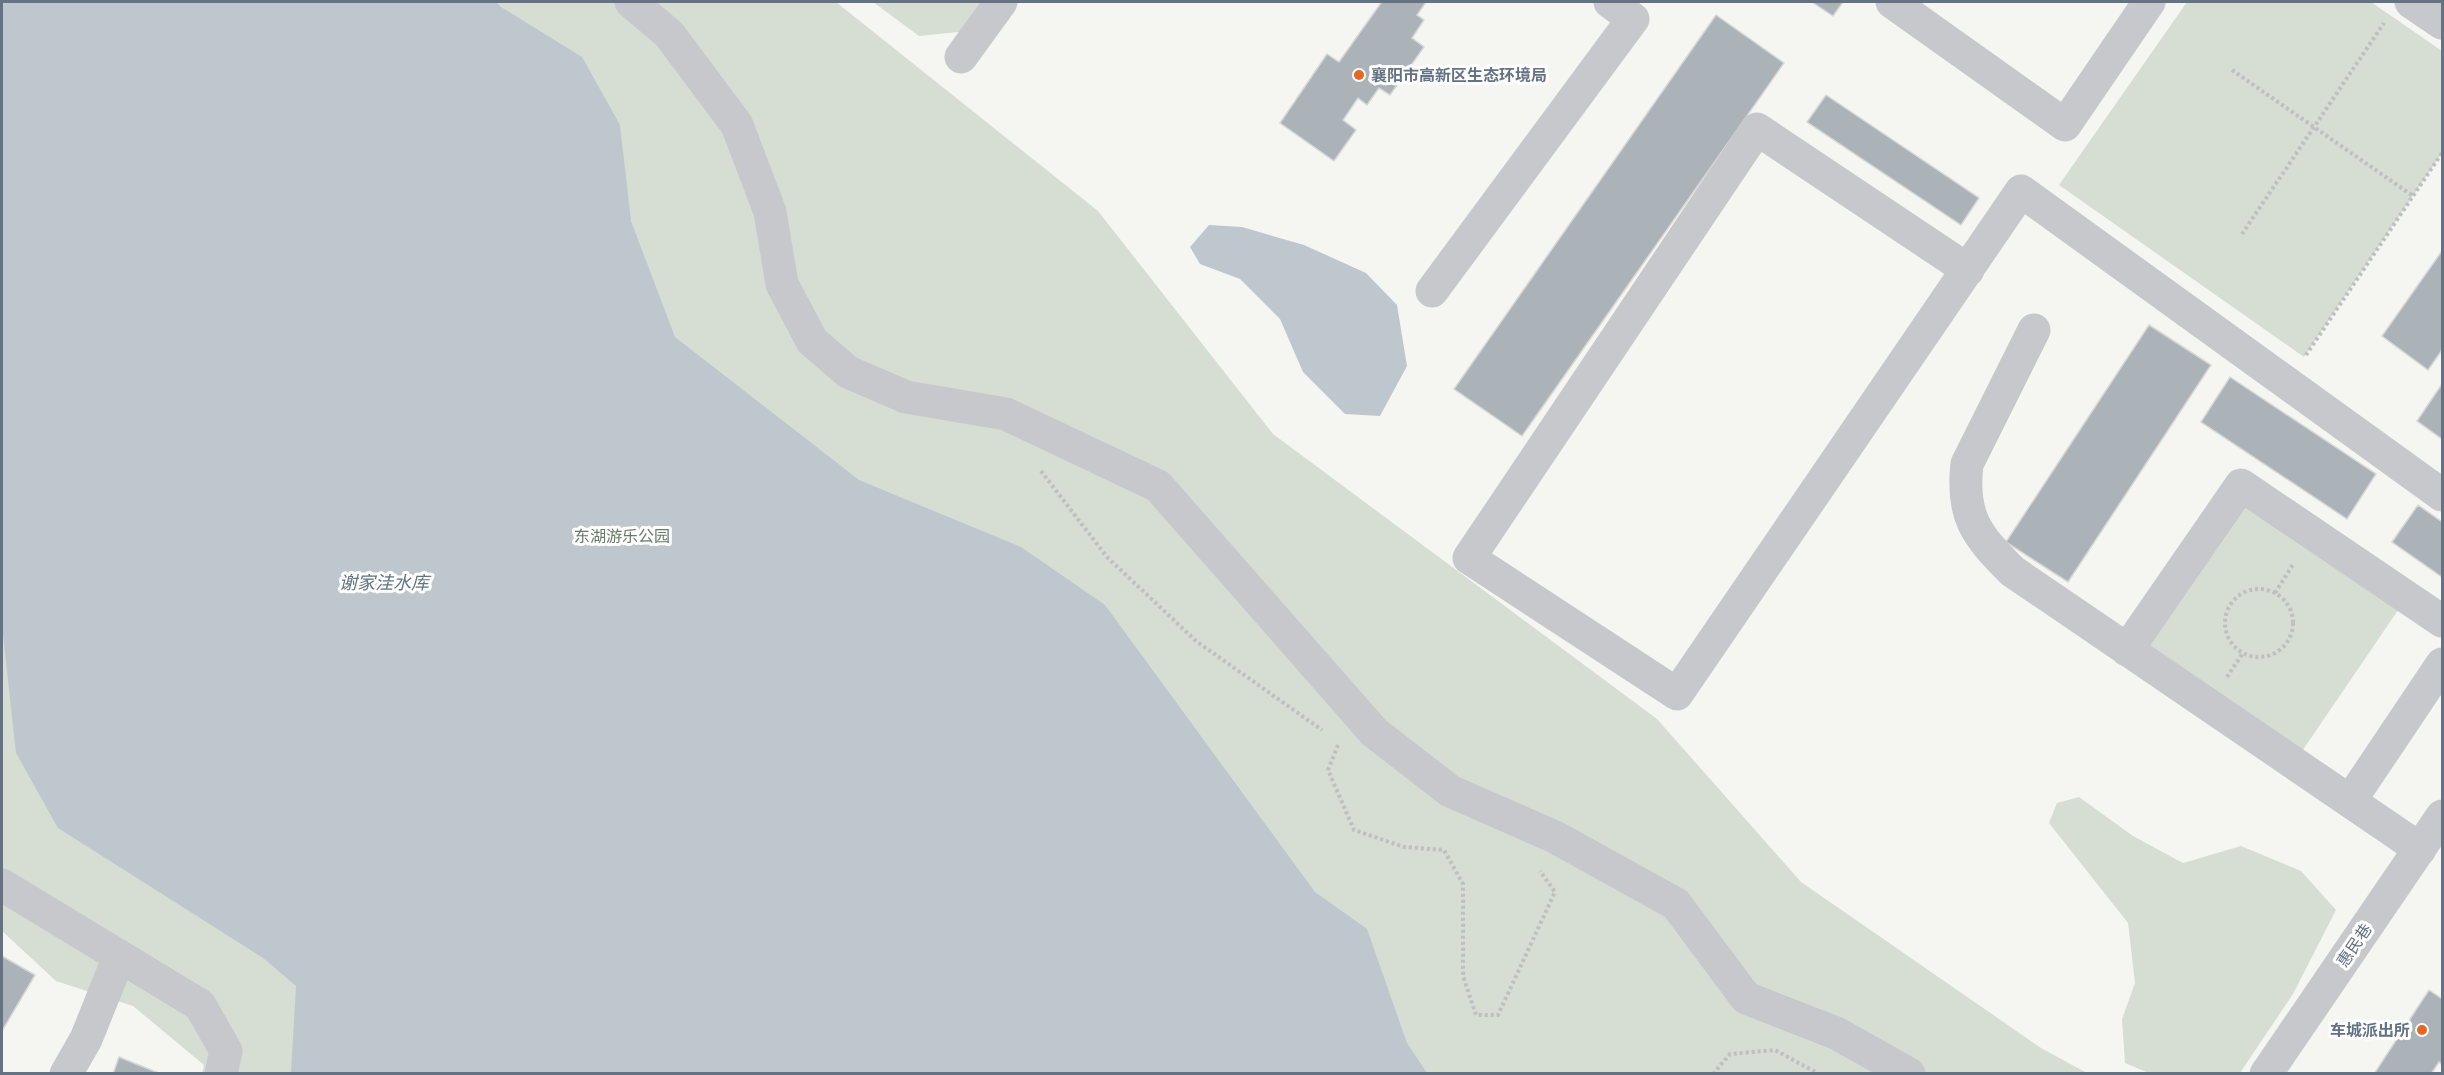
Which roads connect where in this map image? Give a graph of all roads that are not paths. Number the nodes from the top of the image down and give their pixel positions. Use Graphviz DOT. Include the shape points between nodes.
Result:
graph roads {
  1 [pos="631,2"];
  2 [pos="1001,2"];
  3 [pos="1610,2"];
  4 [pos="1892,2"];
  5 [pos="2149,2"];
  6 [pos="2401,8"];
  7 [pos="2442,23"];
  8 [pos="961,57"];
  9 [pos="1968,270"];
  10 [pos="1432,291"];
  11 [pos="2034,330"];
  12 [pos="2442,495"];
  13 [pos="2442,621"];
  14 [pos="2127,650"];
  15 [pos="2442,664"];
  16 [pos="2350,801"];
  17 [pos="2442,816"];
  18 [pos="2420,849"];
  19 [pos="2,885"];
  20 [pos="120,957"];
  21 [pos="66,1074"];
  22 [pos="221,1074"];
  23 [pos="1909,1074"];
  24 [pos="2266,1074"];
  1 -- 23 [label="street" via="669,34 737,125 770,212 782,284 812,341 848,372 906,397 1006,414 1158,486 1374,732 1450,791 1555,837 1676,904 1746,998 1836,1034"];
  2 -- 8 [label="street"];
  3 -- 10 [label="street" via="1633,19"];
  4 -- 5 [label="street" via="2065,125"];
  6 -- 7 [label="street"];
  9 -- 9 [label="street" via="1757,129 1469,558 1677,694"];
  9 -- 12 [label="street" via="2021,191"];
  11 -- 14 [label="street" via="1967,464 1964,487 1968,510 1985,544 2012,571"];
  13 -- 14 [label="street" via="2241,485"];
  14 -- 16 [label="street"];
  15 -- 16 [label="street"];
  16 -- 18 [label="street"];
  17 -- 18 [label="street, 惠民巷"];
  18 -- 24 [label="street, 惠民巷"];
  19 -- 20 [label="street"];
  20 -- 21 [label="street" via="87,1039"];
  20 -- 22 [label="street" via="200,1005 226,1051"];
}
